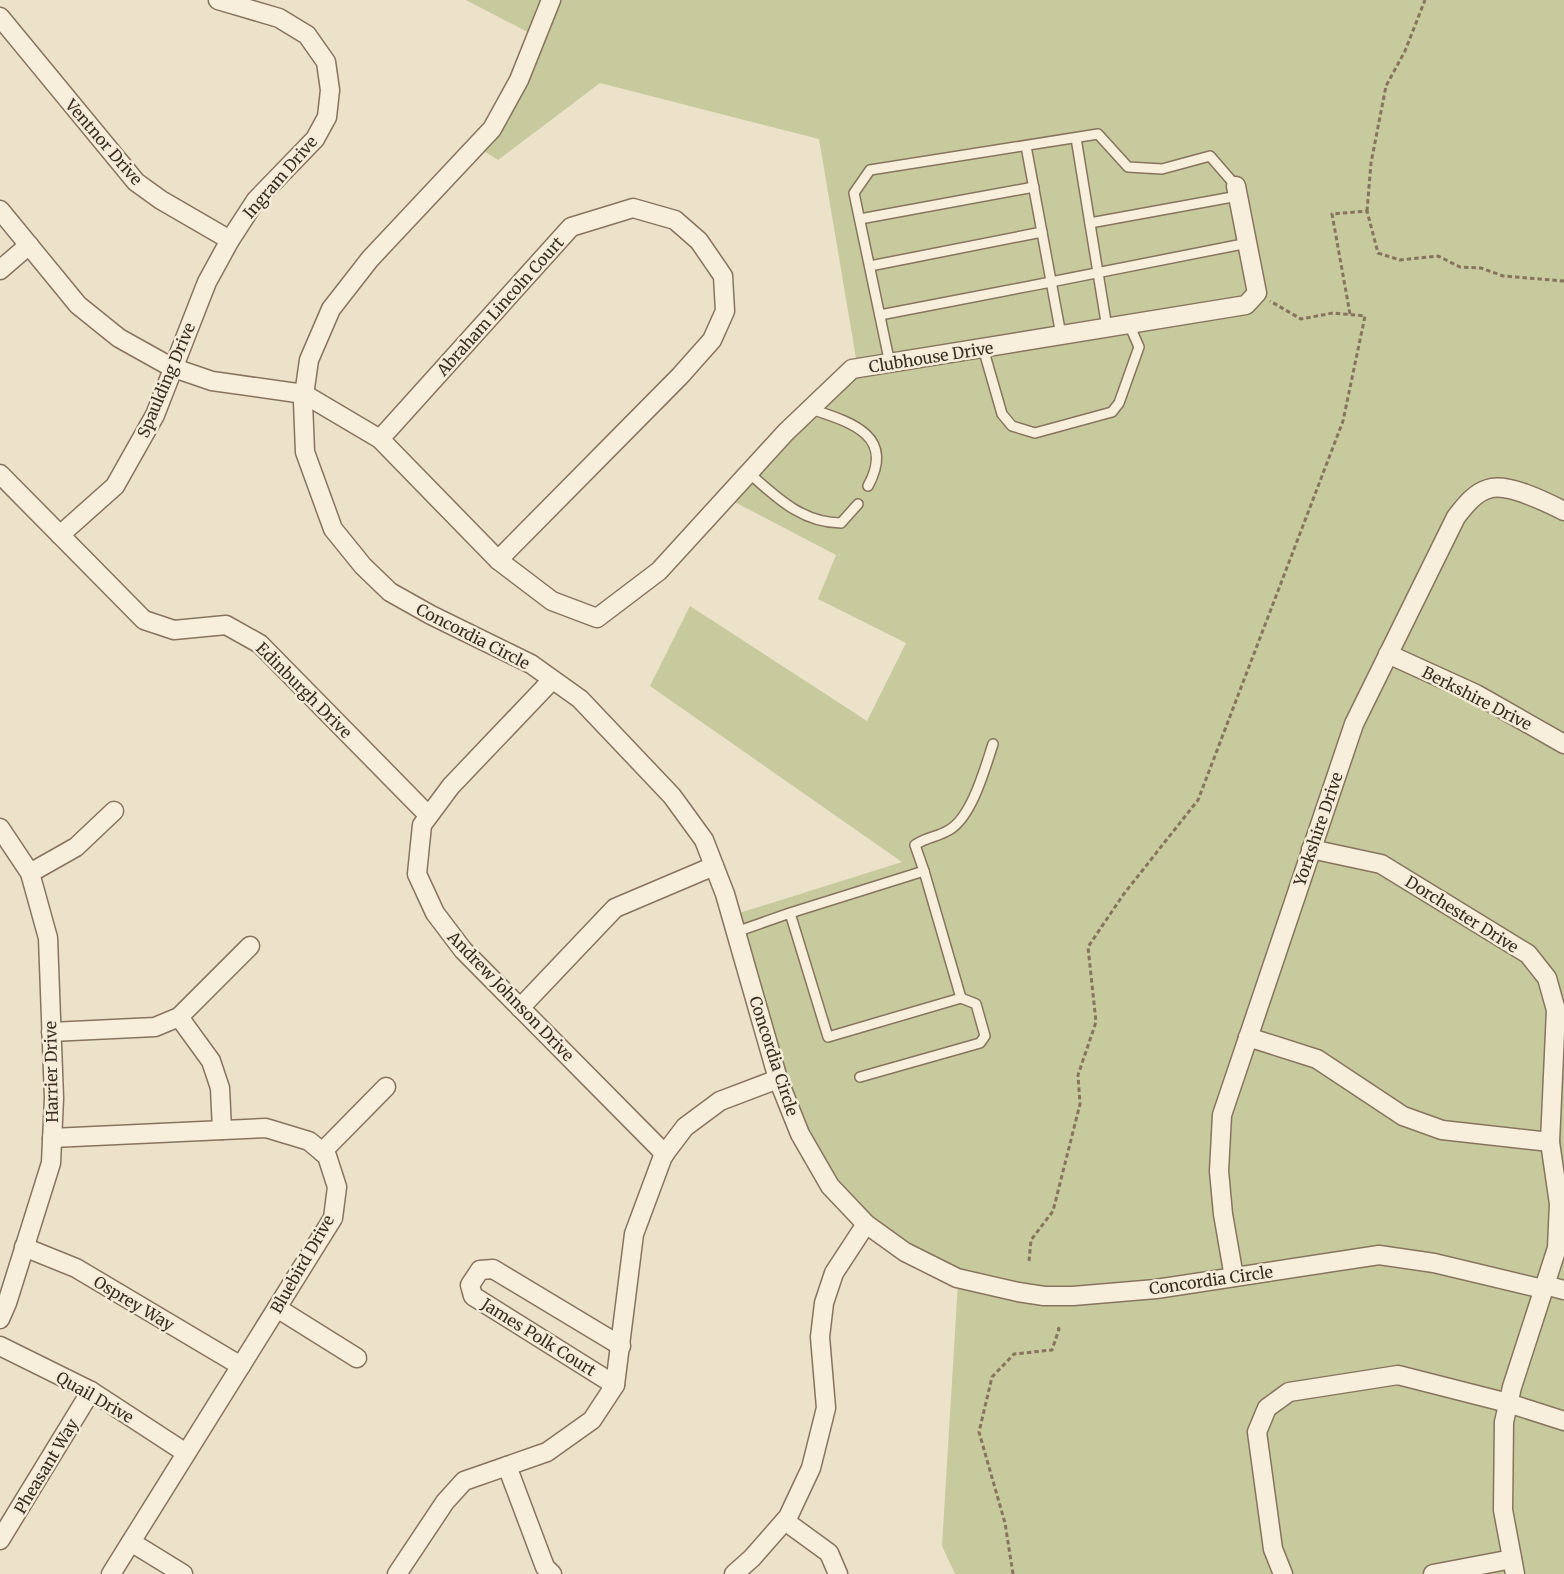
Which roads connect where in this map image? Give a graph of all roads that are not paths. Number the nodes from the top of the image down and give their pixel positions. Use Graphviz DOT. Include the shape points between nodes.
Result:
graph roads {
  1 [pos="218,0"];
  2 [pos="551,0"];
  3 [pos="0,17"];
  4 [pos="1076,138"];
  5 [pos="1026,146"];
  6 [pos="1034,187"];
  7 [pos="1237,191"];
  8 [pos="0,210"];
  9 [pos="860,219"];
  10 [pos="1090,223"];
  11 [pos="1042,232"];
  12 [pos="230,240"];
  13 [pos="1248,243"];
  14 [pos="29,245"];
  15 [pos="870,267"];
  16 [pos="0,270"];
  17 [pos="1098,272"];
  18 [pos="1052,283"];
  19 [pos="880,315"];
  20 [pos="1129,324"];
  21 [pos="1107,328"];
  22 [pos="1061,335"];
  23 [pos="983,348"];
  24 [pos="890,363"];
  25 [pos="173,368"];
  26 [pos="304,394"];
  27 [pos="811,409"];
  28 [pos="380,439"];
  29 [pos="749,473"];
  30 [pos="0,474"];
  31 [pos="868,486"];
  32 [pos="858,504"];
  33 [pos="1564,511"];
  34 [pos="60,535"];
  35 [pos="498,560"];
  36 [pos="1388,654"];
  37 [pos="552,680"];
  38 [pos="993,744"];
  39 [pos="1564,744"];
  40 [pos="114,811"];
  41 [pos="428,814"];
  42 [pos="0,828"];
  43 [pos="1311,849"];
  44 [pos="714,866"];
  45 [pos="924,871"];
  46 [pos="30,873"];
  47 [pos="790,913"];
  48 [pos="736,932"];
  49 [pos="250,946"];
  50 [pos="961,998"];
  51 [pos="520,1008"];
  52 [pos="179,1017"];
  53 [pos="51,1032"];
  54 [pos="1248,1037"];
  55 [pos="860,1077"];
  56 [pos="778,1079"];
  57 [pos="386,1087"];
  58 [pos="222,1130"];
  59 [pos="52,1138"];
  60 [pos="1550,1142"];
  61 [pos="321,1152"];
  62 [pos="665,1154"];
  63 [pos="866,1224"];
  64 [pos="24,1247"];
  65 [pos="1234,1277"];
  66 [pos="1544,1287"];
  67 [pos="1564,1290"];
  68 [pos="277,1308"];
  69 [pos="0,1319"];
  70 [pos="0,1346"];
  71 [pos="621,1346"];
  72 [pos="357,1358"];
  73 [pos="241,1366"];
  74 [pos="615,1385"];
  75 [pos="91,1391"];
  76 [pos="1509,1403"];
  77 [pos="1564,1421"];
  78 [pos="186,1453"];
  79 [pos="507,1466"];
  80 [pos="784,1521"];
  81 [pos="0,1540"];
  82 [pos="131,1542"];
  83 [pos="1513,1567"];
  84 [pos="111,1574"];
  85 [pos="183,1574"];
  86 [pos="398,1574"];
  87 [pos="552,1574"];
  88 [pos="734,1574"];
  89 [pos="838,1574"];
  90 [pos="1283,1574"];
  91 [pos="1433,1574"];
  1 -- 12 [label="street, Ingram Drive" via="279,18 307,34 326,62 330,90 327,117 315,139 256,200"];
  2 -- 26 [label="street, Concordia Circle" via="519,80 492,129 370,259 331,309 309,360"];
  3 -- 12 [label="street, Ventnor Drive" via="136,182"];
  4 -- 5 [label="lane"];
  4 -- 7 [label="lane" via="1098,134 1128,167 1162,169 1210,156"];
  4 -- 10 [label="lane"];
  5 -- 6 [label="lane"];
  5 -- 9 [label="lane" via="870,170 854,192"];
  6 -- 9 [label="lane"];
  6 -- 11 [label="lane"];
  7 -- 10 [label="lane"];
  7 -- 13 [label="street"];
  8 -- 14 [label="street"];
  9 -- 15 [label="lane"];
  10 -- 17 [label="lane"];
  11 -- 15 [label="lane"];
  11 -- 18 [label="lane"];
  12 -- 25 [label="street, Spaulding Drive" via="207,282"];
  13 -- 17 [label="lane"];
  13 -- 20 [label="street, Clubhouse Drive" via="1257,293 1246,305"];
  14 -- 16 [label="street"];
  14 -- 25 [label="street" via="78,304 119,338"];
  15 -- 19 [label="lane"];
  17 -- 18 [label="lane"];
  17 -- 21 [label="lane"];
  18 -- 19 [label="lane"];
  18 -- 22 [label="lane"];
  19 -- 24 [label="lane"];
  20 -- 21 [label="street, Clubhouse Drive"];
  20 -- 23 [label="lane" via="1139,347 1119,403 1112,412 1035,434 1012,426 1002,414"];
  21 -- 22 [label="street, Clubhouse Drive"];
  22 -- 23 [label="street, Clubhouse Drive"];
  23 -- 24 [label="street, Clubhouse Drive"];
  24 -- 27 [label="street, Clubhouse Drive" via="852,369"];
  25 -- 26 [label="street" via="212,381"];
  25 -- 34 [label="street, Spaulding Drive" via="155,415 116,486"];
  26 -- 28 [label="street"];
  26 -- 37 [label="street, Concordia Circle" via="305,452 333,529 363,566 390,592 531,664"];
  27 -- 29 [label="street, Clubhouse Drive"];
  27 -- 31 [label="lane" via="850,423 871,439 878,459"];
  28 -- 35 [label="street"];
  28 -- 35 [label="street, Abraham Lincoln Court" via="571,227 633,208 675,220 699,241 723,276 725,311 712,340"];
  29 -- 32 [label="lane" via="786,506 823,523 841,523"];
  29 -- 35 [label="street, Clubhouse Drive" via="659,571 597,618 552,601"];
  30 -- 34 [label="street, Edinburgh Drive"];
  33 -- 36 [label="street, Yorkshire Drive" via="1536,497 1506,489 1488,488 1467,502"];
  34 -- 41 [label="street, Edinburgh Drive" via="144,620 174,630 226,625 260,644"];
  36 -- 39 [label="street, Berkshire Drive" via="1476,694"];
  36 -- 43 [label="street, Yorkshire Drive" via="1354,724"];
  37 -- 41 [label="street, Andrew Johnson Drive"];
  37 -- 44 [label="street, Concordia Circle" via="580,699 672,796 704,840"];
  38 -- 45 [label="lane" via="979,789 963,816 951,830 915,845"];
  40 -- 46 [label="street" via="76,847"];
  41 -- 51 [label="street, Andrew Johnson Drive" via="422,825 417,874 435,913 463,950"];
  42 -- 46 [label="street, Harrier Drive"];
  43 -- 54 [label="street, Yorkshire Drive"];
  43 -- 60 [label="street, Dorchester Drive" via="1381,864 1528,954 1547,978 1556,1010"];
  44 -- 48 [label="street, Concordia Circle"];
  44 -- 51 [label="street" via="615,908"];
  45 -- 47 [label="lane"];
  45 -- 50 [label="lane"];
  46 -- 53 [label="street, Harrier Drive" via="48,938"];
  47 -- 48 [label="lane"];
  47 -- 50 [label="lane" via="828,1037"];
  48 -- 56 [label="street, Concordia Circle"];
  49 -- 52 [label="street"];
  50 -- 55 [label="lane" via="976,1004 985,1036 980,1043"];
  51 -- 62 [label="street, Andrew Johnson Drive"];
  52 -- 53 [label="street" via="155,1027"];
  52 -- 58 [label="street" via="211,1061 220,1088"];
  53 -- 59 [label="street, Harrier Drive"];
  54 -- 60 [label="street" via="1317,1059 1403,1116 1442,1130"];
  54 -- 65 [label="street, Yorkshire Drive" via="1222,1115 1219,1171"];
  56 -- 62 [label="street" via="720,1101 685,1127"];
  56 -- 63 [label="street, Concordia Circle" via="800,1134 830,1186"];
  57 -- 61 [label="street"];
  58 -- 59 [label="street"];
  58 -- 61 [label="street" via="266,1128 309,1141"];
  59 -- 64 [label="street, Harrier Drive" via="51,1163"];
  60 -- 66 [label="street, Dorchester Drive" via="1560,1204 1557,1248"];
  61 -- 68 [label="street, Bluebird Drive" via="327,1156 337,1186 333,1218"];
  62 -- 71 [label="street" via="634,1234"];
  63 -- 65 [label="street, Concordia Circle" via="905,1252 957,1278 1044,1296 1156,1289"];
  63 -- 80 [label="street" via="834,1273 824,1303 820,1337 826,1408 811,1468"];
  64 -- 69 [label="street, Harrier Drive"];
  64 -- 73 [label="street, Osprey Way" via="76,1268"];
  65 -- 66 [label="street, Concordia Circle" via="1379,1256 1434,1263"];
  66 -- 67 [label="street, Concordia Circle"];
  66 -- 76 [label="street, Dorchester Drive"];
  68 -- 72 [label="street"];
  68 -- 73 [label="street, Bluebird Drive"];
  70 -- 75 [label="street, Quail Drive"];
  71 -- 74 [label="street"];
  71 -- 74 [label="street, James Polk Court" via="493,1269 480,1270 470,1285 473,1296"];
  73 -- 78 [label="street, Bluebird Drive"];
  74 -- 79 [label="street" via="592,1420 573,1436 547,1452"];
  75 -- 78 [label="street, Quail Drive"];
  75 -- 81 [label="street, Pheasant Way"];
  76 -- 77 [label="street"];
  76 -- 83 [label="street, Dorchester Drive" via="1504,1422 1503,1510"];
  76 -- 90 [label="street" via="1398,1374 1289,1392 1267,1408 1257,1432 1273,1549"];
  78 -- 82 [label="street, Bluebird Drive"];
  79 -- 86 [label="street" via="464,1481 445,1502"];
  79 -- 87 [label="street" via="545,1567"];
  80 -- 88 [label="street"];
  80 -- 89 [label="street" via="829,1553"];
  82 -- 84 [label="street, Bluebird Drive"];
  82 -- 85 [label="street"];
  83 -- 91 [label="street"];
}
